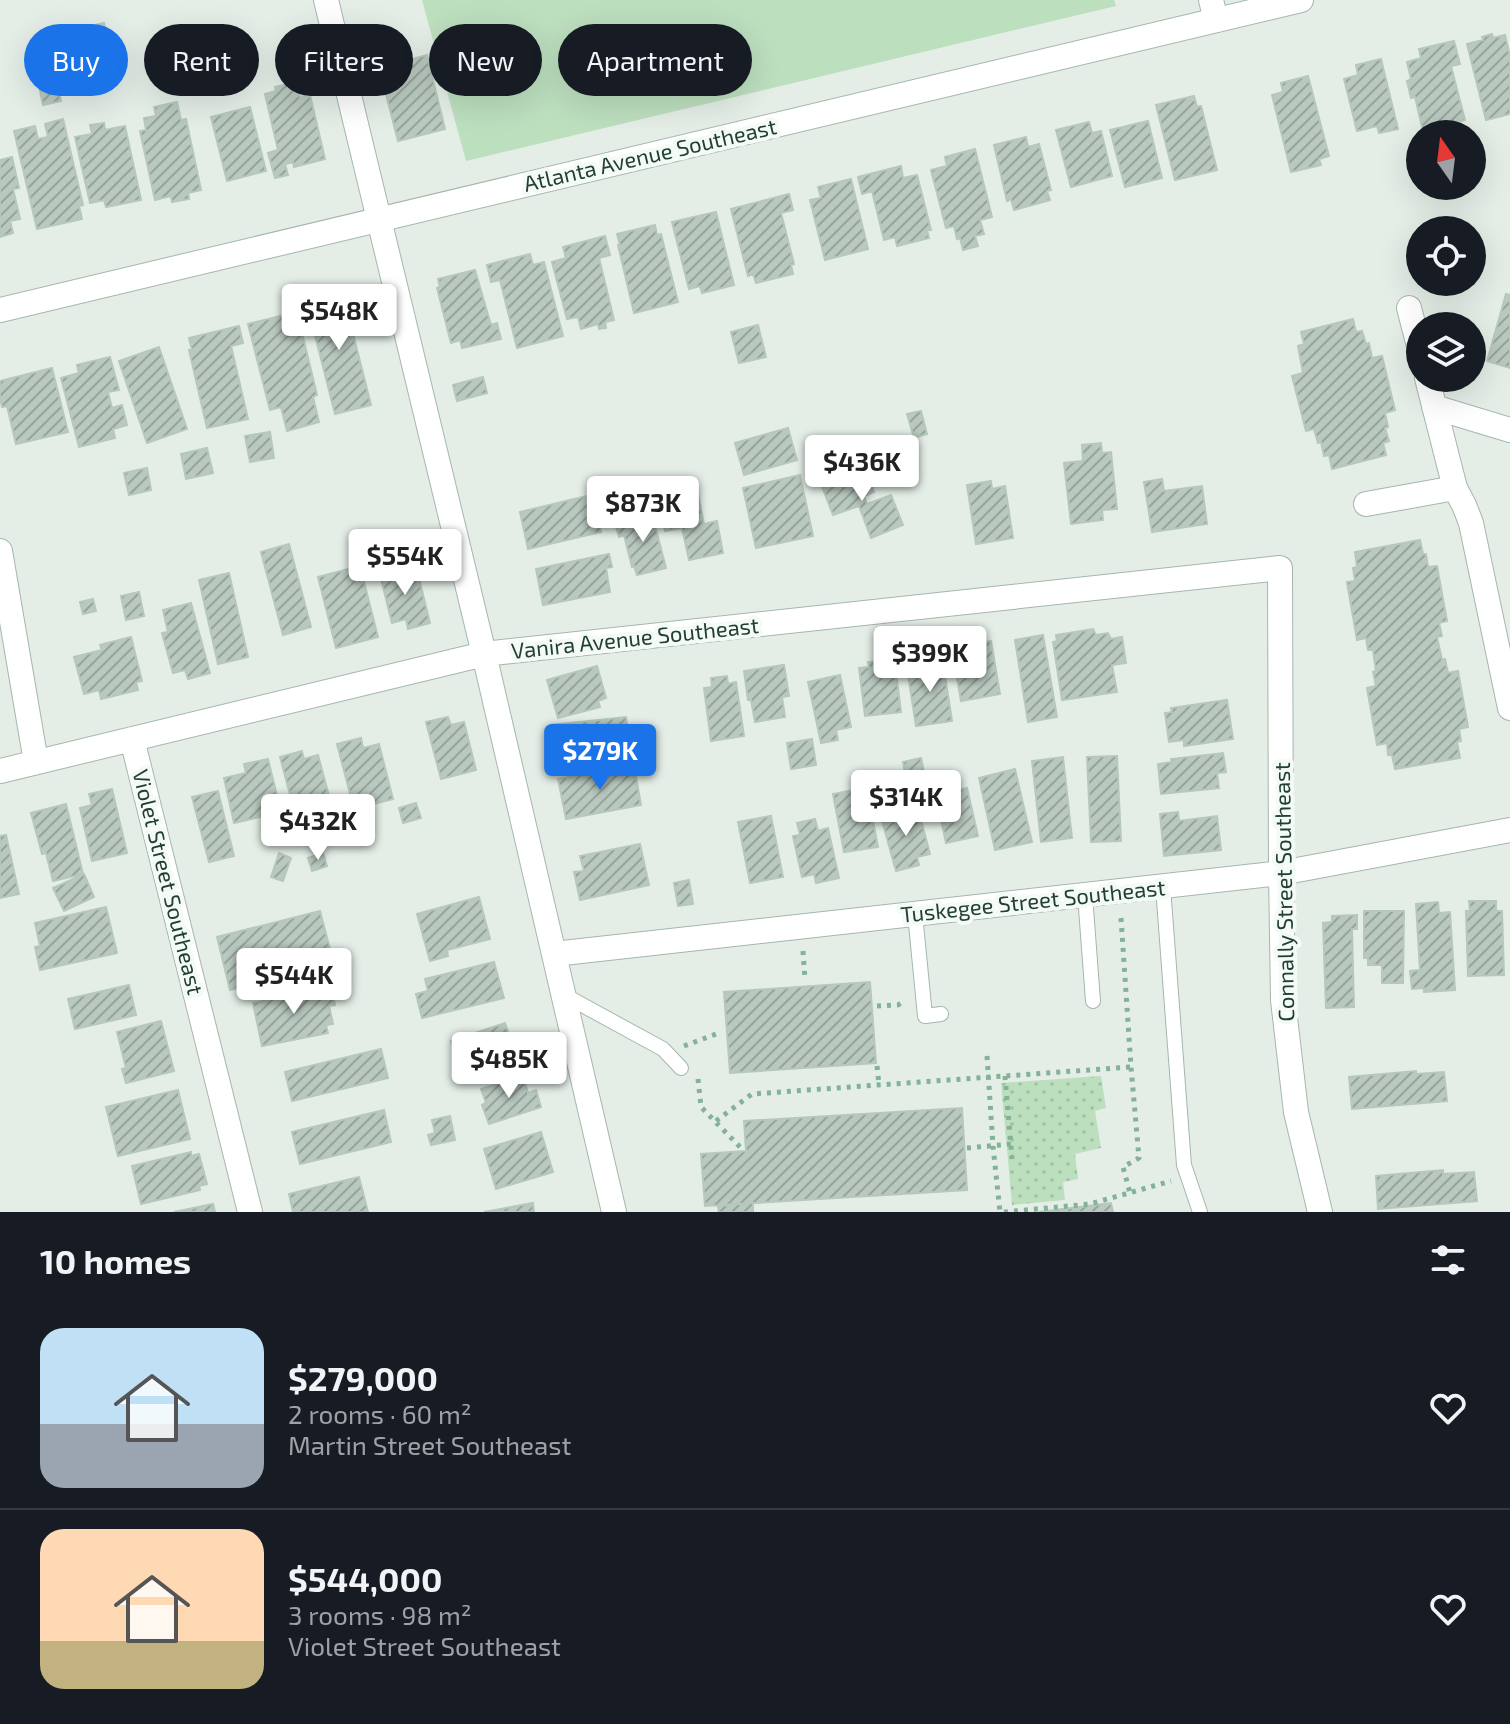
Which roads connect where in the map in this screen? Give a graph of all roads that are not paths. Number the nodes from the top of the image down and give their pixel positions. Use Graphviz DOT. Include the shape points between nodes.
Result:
graph roads {
  1 [pos="326,0"];
  2 [pos="1301,0"];
  3 [pos="1213,10"];
  4 [pos="379,220"];
  5 [pos="1409,308"];
  6 [pos="0,310"];
  7 [pos="1410,312"];
  8 [pos="1430,392"];
  9 [pos="1434,407"];
  10 [pos="1510,430"];
  11 [pos="1455,488"];
  12 [pos="1366,504"];
  13 [pos="0,551"];
  14 [pos="1280,568"];
  15 [pos="484,654"];
  16 [pos="1510,708"];
  17 [pos="132,739"];
  18 [pos="36,762"];
  19 [pos="0,771"];
  20 [pos="1510,830"];
  21 [pos="1281,873"];
  22 [pos="1163,887"];
  23 [pos="1085,895"];
  24 [pos="915,914"];
  25 [pos="554,954"];
  26 [pos="564,995"];
  27 [pos="1093,1001"];
  28 [pos="941,1014"];
  29 [pos="681,1068"];
  30 [pos="250,1212"];
  31 [pos="614,1212"];
  32 [pos="1200,1212"];
  33 [pos="1320,1212"];
  1 -- 4 [label="street"];
  2 -- 3 [label="street, Atlanta Avenue Southeast"];
  3 -- 4 [label="street, Atlanta Avenue Southeast"];
  4 -- 6 [label="street, Atlanta Avenue Southeast"];
  4 -- 15 [label="street"];
  5 -- 7 [label="street"];
  8 -- 9 [label="street"];
  9 -- 10 [label="street"];
  9 -- 11 [label="street"];
  11 -- 12 [label="street"];
  11 -- 16 [label="street" via="1471,523"];
  13 -- 18 [label="street"];
  14 -- 15 [label="street, Vanira Avenue Southeast"];
  14 -- 21 [label="street, Connally Street Southeast"];
  15 -- 17 [label="street, Vanira Avenue Southeast"];
  15 -- 25 [label="street"];
  17 -- 18 [label="street, Vanira Avenue Southeast"];
  17 -- 30 [label="street, Violet Street Southeast"];
  18 -- 19 [label="street, Vanira Avenue Southeast"];
  20 -- 21 [label="street, Tuskegee Street Southeast"];
  21 -- 22 [label="street, Tuskegee Street Southeast"];
  21 -- 33 [label="street, Connally Street Southeast" via="1284,1014 1296,1112"];
  22 -- 23 [label="street, Tuskegee Street Southeast"];
  22 -- 32 [label="lane" via="1184,1165"];
  23 -- 24 [label="street, Tuskegee Street Southeast"];
  23 -- 27 [label="lane"];
  24 -- 25 [label="street, Tuskegee Street Southeast"];
  24 -- 28 [label="lane" via="925,1016"];
  25 -- 26 [label="street"];
  26 -- 29 [label="lane" via="663,1049"];
  26 -- 31 [label="street"];
}
